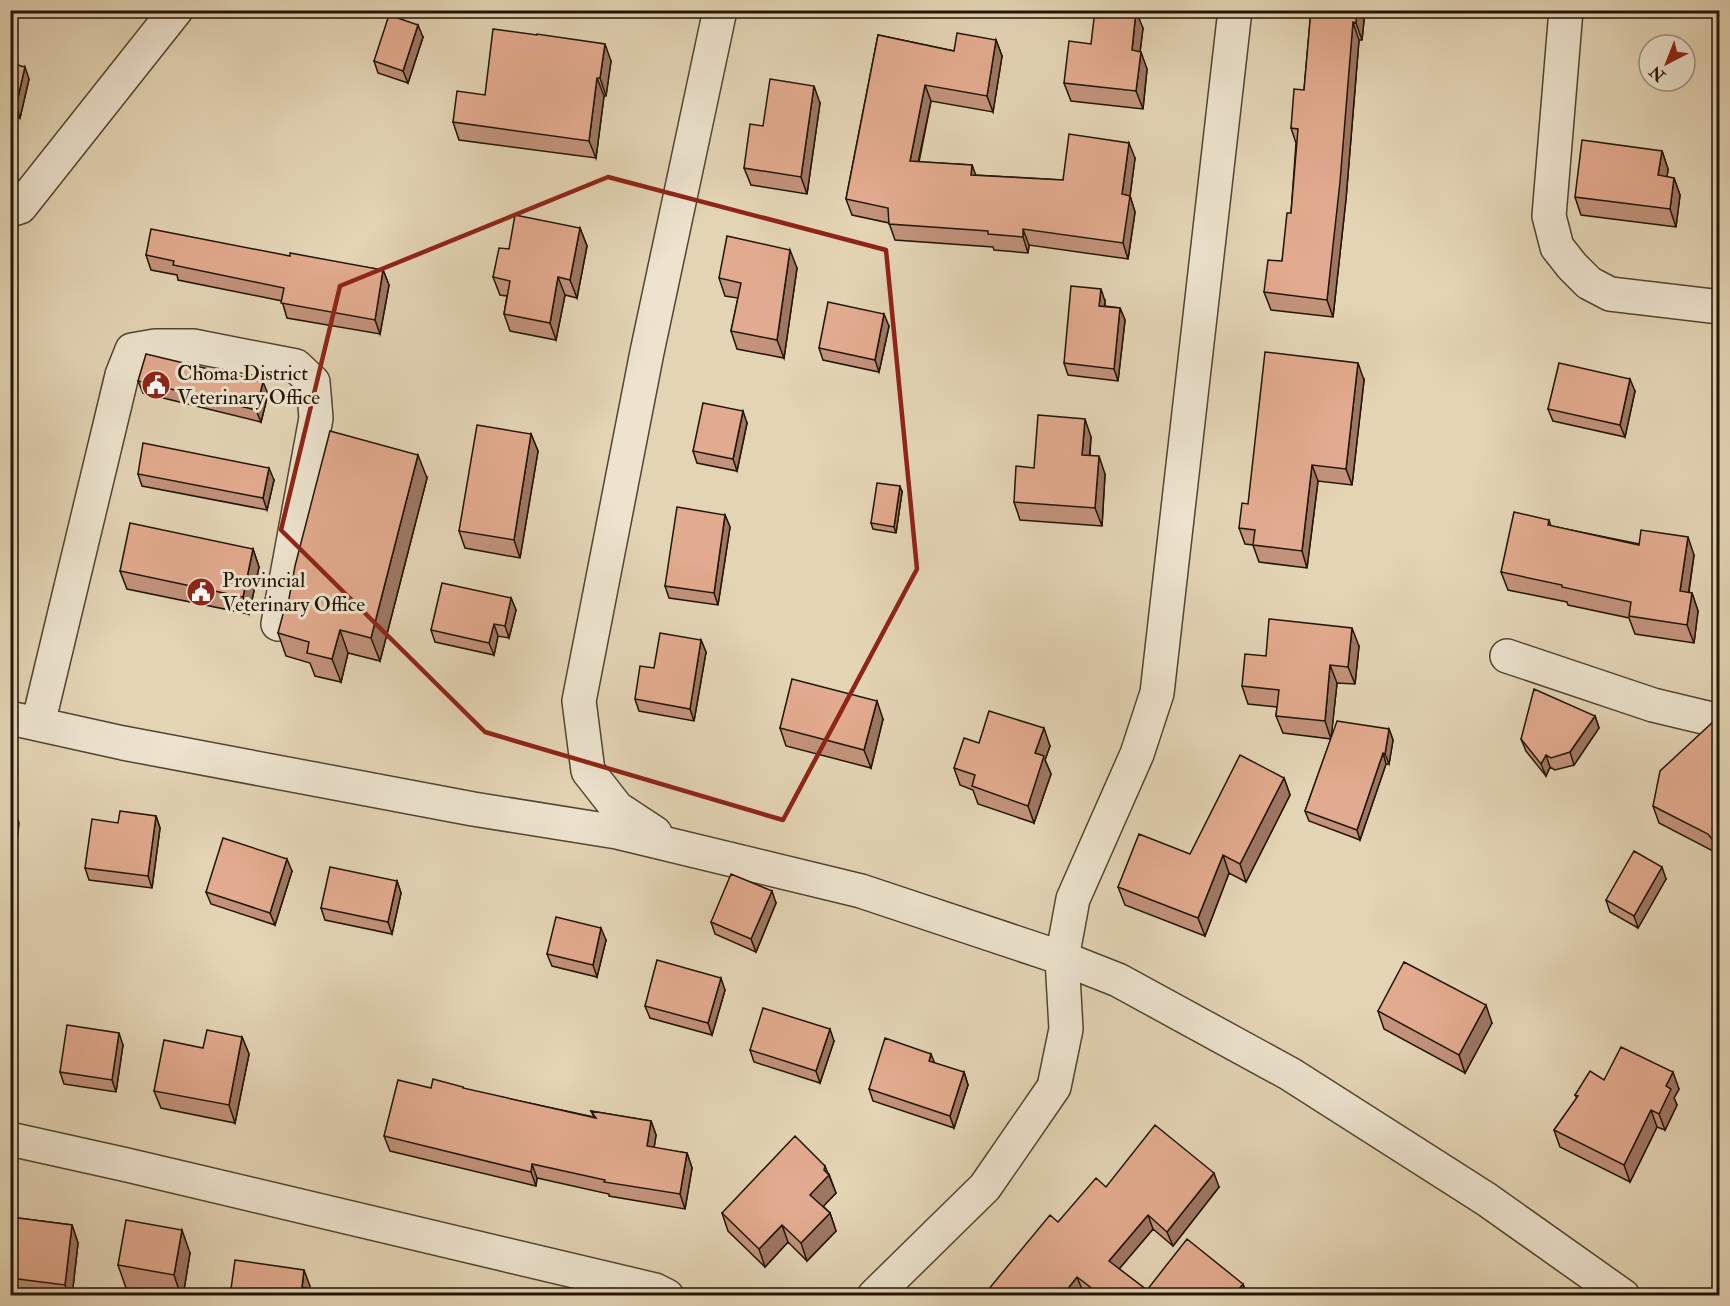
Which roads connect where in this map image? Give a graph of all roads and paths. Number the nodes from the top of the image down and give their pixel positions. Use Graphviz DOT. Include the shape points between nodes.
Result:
graph roads {
  1 [pos="176,10"];
  2 [pos="720,10"];
  3 [pos="1235,10"];
  4 [pos="1566,10"];
  5 [pos="10,210"];
  6 [pos="1719,308"];
  7 [pos="278,624"];
  8 [pos="1507,656"];
  9 [pos="24,721"];
  10 [pos="1719,721"];
  11 [pos="673,845"];
  12 [pos="1062,958"];
  13 [pos="10,1139"];
  14 [pos="667,1296"];
  15 [pos="874,1296"];
  16 [pos="1623,1296"];
  1 -- 5 [label="street" via="20,207"];
  2 -- 11 [label="street" via="647,352 579,701 588,771 617,808"];
  3 -- 12 [label="street" via="1157,693 1137,754 1073,899"];
  4 -- 6 [label="street" via="1549,216 1557,247 1588,283 1610,294"];
  7 -- 9 [label="street" via="316,418 313,382 296,366 193,346 132,350"];
  8 -- 10 [label="street" via="1653,705"];
  9 -- 11 [label="street" via="123,743"];
  11 -- 12 [label="street" via="861,891"];
  12 -- 15 [label="street" via="1066,1029 1054,1087 985,1187"];
  12 -- 16 [label="street" via="1118,980 1290,1074 1486,1199"];
  13 -- 14 [label="street" via="655,1290"];
}
